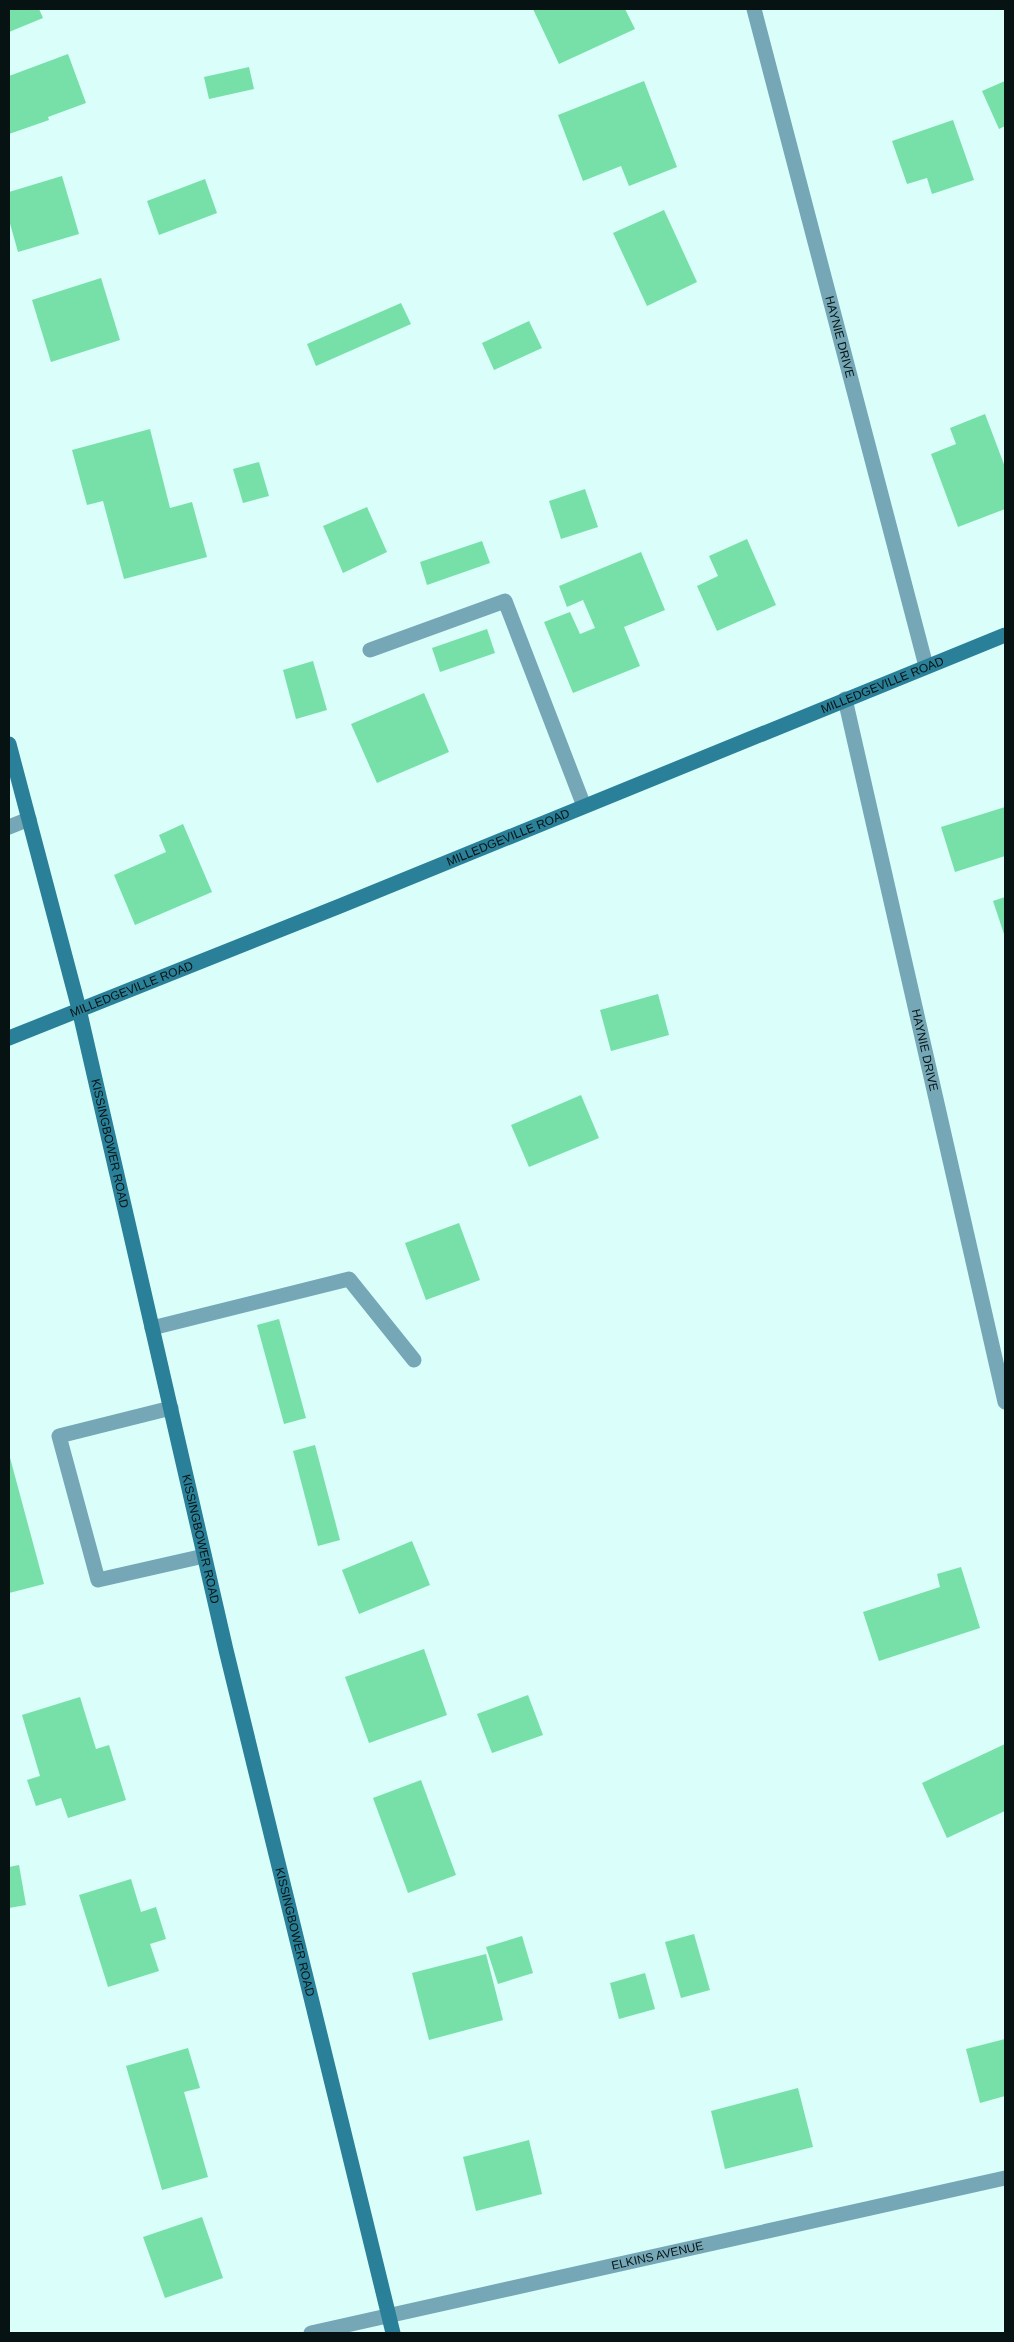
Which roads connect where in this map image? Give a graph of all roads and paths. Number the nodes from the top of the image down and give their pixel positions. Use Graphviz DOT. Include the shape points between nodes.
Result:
graph roads {
  1 [pos="754,9"];
  2 [pos="1005,634"];
  3 [pos="370,650"];
  4 [pos="926,666"];
  5 [pos="845,699"];
  6 [pos="9,744"];
  7 [pos="584,806"];
  8 [pos="29,819"];
  9 [pos="9,827"];
  10 [pos="80,1009"];
  11 [pos="9,1038"];
  12 [pos="152,1328"];
  13 [pos="414,1360"];
  14 [pos="1005,1402"];
  15 [pos="171,1408"];
  16 [pos="204,1556"];
  17 [pos="1005,2178"];
  18 [pos="389,2316"];
  19 [pos="311,2333"];
  20 [pos="393,2333"];
  1 -- 4 [label="street, HAYNIE DRIVE"];
  2 -- 4 [label="street, MILLEDGEVILLE ROAD"];
  3 -- 7 [label="street" via="505,601"];
  4 -- 5 [label="street, MILLEDGEVILLE ROAD"];
  5 -- 7 [label="street, MILLEDGEVILLE ROAD"];
  5 -- 14 [label="street, HAYNIE DRIVE"];
  6 -- 8 [label="street, KISSINGBOWER ROAD"];
  7 -- 10 [label="street, MILLEDGEVILLE ROAD"];
  8 -- 9 [label="street"];
  8 -- 10 [label="street, KISSINGBOWER ROAD"];
  10 -- 11 [label="street, MILLEDGEVILLE ROAD"];
  10 -- 12 [label="street, KISSINGBOWER ROAD"];
  12 -- 13 [label="street" via="349,1279"];
  12 -- 15 [label="street, KISSINGBOWER ROAD"];
  15 -- 16 [label="street, KISSINGBOWER ROAD"];
  15 -- 16 [label="street" via="59,1436 98,1580"];
  16 -- 18 [label="street, KISSINGBOWER ROAD"];
  17 -- 18 [label="street, ELKINS AVENUE"];
  18 -- 19 [label="street, ELKINS AVENUE"];
  18 -- 20 [label="street, KISSINGBOWER ROAD"];
}
